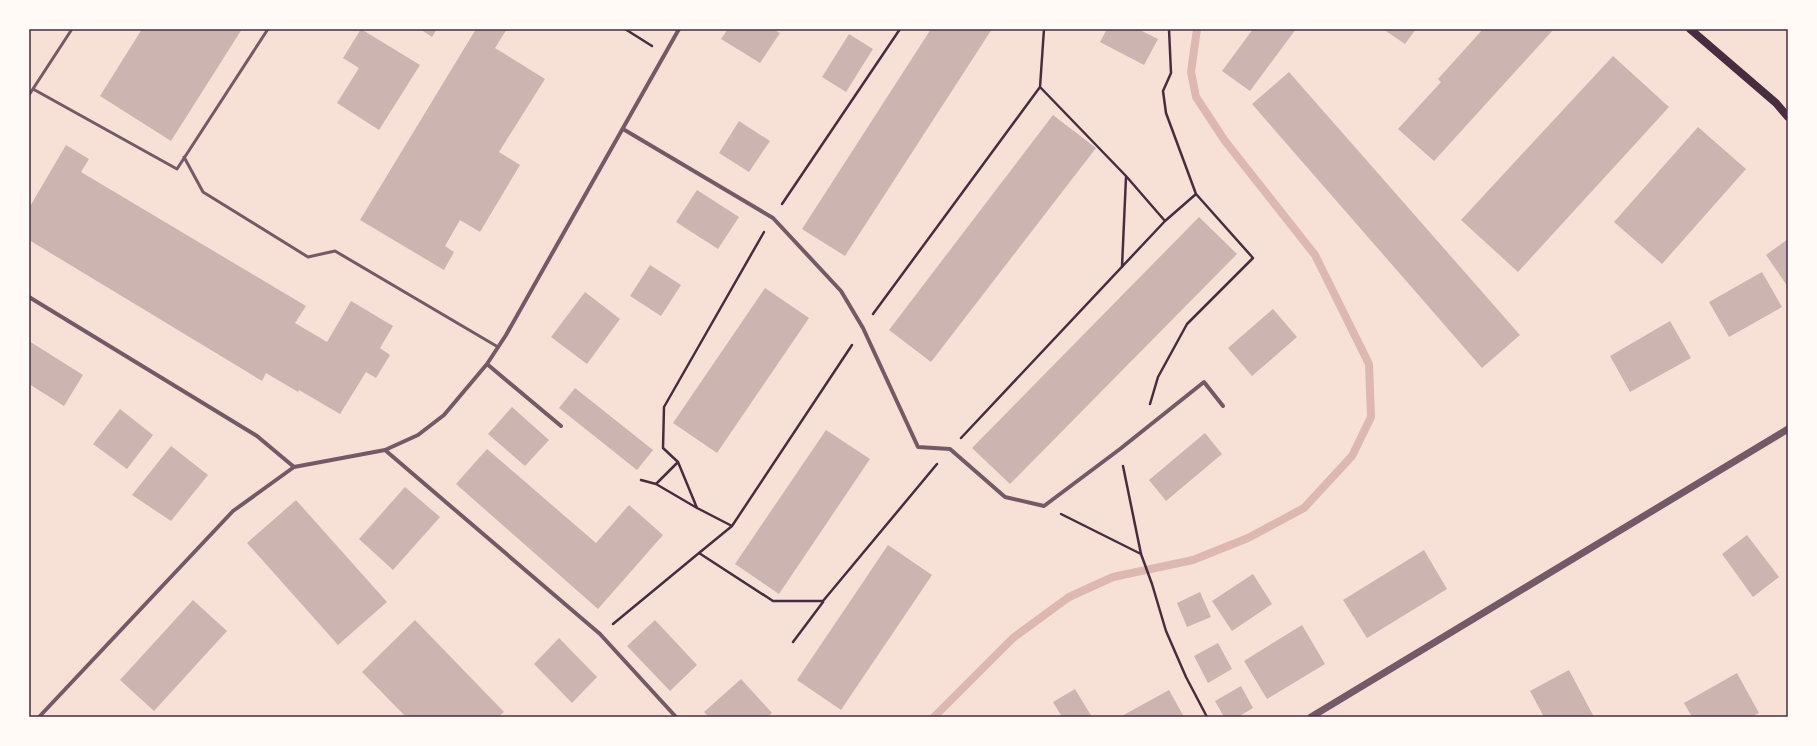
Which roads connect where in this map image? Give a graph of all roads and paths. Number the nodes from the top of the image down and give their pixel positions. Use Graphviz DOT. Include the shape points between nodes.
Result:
graph roads {
  1 [pos="72,29"];
  2 [pos="268,29"];
  3 [pos="625,29"];
  4 [pos="680,29"];
  5 [pos="900,29"];
  6 [pos="1044,29"];
  7 [pos="1168,29"];
  8 [pos="1690,29"];
  9 [pos="652,46"];
  10 [pos="1040,88"];
  11 [pos="33,89"];
  12 [pos="29,95"];
  13 [pos="1776,103"];
  14 [pos="1788,110"];
  15 [pos="1788,117"];
  16 [pos="623,129"];
  17 [pos="184,157"];
  18 [pos="1126,176"];
  19 [pos="1196,194"];
  20 [pos="773,218"];
  21 [pos="1165,220"];
  22 [pos="1122,267"];
  23 [pos="29,297"];
  24 [pos="863,328"];
  25 [pos="498,348"];
  26 [pos="487,364"];
  27 [pos="1223,406"];
  28 [pos="561,426"];
  29 [pos="1788,430"];
  30 [pos="1142,431"];
  31 [pos="950,449"];
  32 [pos="1120,449"];
  33 [pos="385,450"];
  34 [pos="678,462"];
  35 [pos="294,467"];
  36 [pos="641,480"];
  37 [pos="656,484"];
  38 [pos="1044,506"];
  39 [pos="697,508"];
  40 [pos="732,526"];
  41 [pos="699,552"];
  42 [pos="1141,554"];
  43 [pos="823,601"];
  44 [pos="600,634"];
  45 [pos="793,642"];
  46 [pos="39,717"];
  47 [pos="676,717"];
  48 [pos="1207,717"];
  49 [pos="1311,717"];
  1 -- 11 [label="lane"];
  2 -- 17 [label="lane"];
  3 -- 9 [label="path"];
  4 -- 16 [label="street"];
  5 -- 20 [label="path"];
  6 -- 10 [label="path"];
  7 -- 19 [label="path" via="1171,73 1162,91 1166,113"];
  8 -- 13 [label="main road"];
  10 -- 18 [label="path"];
  10 -- 24 [label="path"];
  11 -- 12 [label="lane"];
  11 -- 17 [label="lane" via="176,169"];
  13 -- 14 [label="main road"];
  13 -- 15 [label="main road"];
  16 -- 20 [label="street"];
  16 -- 25 [label="street"];
  17 -- 25 [label="lane" via="203,192 308,257 336,251"];
  18 -- 21 [label="path"];
  18 -- 22 [label="path"];
  19 -- 21 [label="path"];
  19 -- 30 [label="path" via="1253,258 1187,324 1158,376"];
  20 -- 24 [label="street" via="841,291"];
  20 -- 34 [label="path" via="664,408 663,448"];
  21 -- 22 [label="path"];
  22 -- 31 [label="path"];
  23 -- 35 [label="street" via="257,436"];
  24 -- 31 [label="street" via="918,447"];
  24 -- 40 [label="path"];
  25 -- 26 [label="street"];
  26 -- 28 [label="street"];
  26 -- 33 [label="street" via="444,415 418,435"];
  27 -- 30 [label="street" via="1204,382"];
  29 -- 49 [label="street"];
  30 -- 32 [label="street"];
  31 -- 38 [label="street" via="1005,497"];
  31 -- 43 [label="path"];
  32 -- 38 [label="street"];
  32 -- 42 [label="path"];
  33 -- 35 [label="street"];
  33 -- 44 [label="street"];
  34 -- 37 [label="path"];
  34 -- 39 [label="path"];
  35 -- 46 [label="street" via="233,512"];
  36 -- 37 [label="path"];
  37 -- 39 [label="path"];
  38 -- 42 [label="path"];
  39 -- 40 [label="path"];
  40 -- 41 [label="path"];
  41 -- 43 [label="path" via="773,601"];
  41 -- 44 [label="path"];
  42 -- 48 [label="path" via="1166,631 1186,678"];
  43 -- 45 [label="path"];
  44 -- 47 [label="street"];
}
